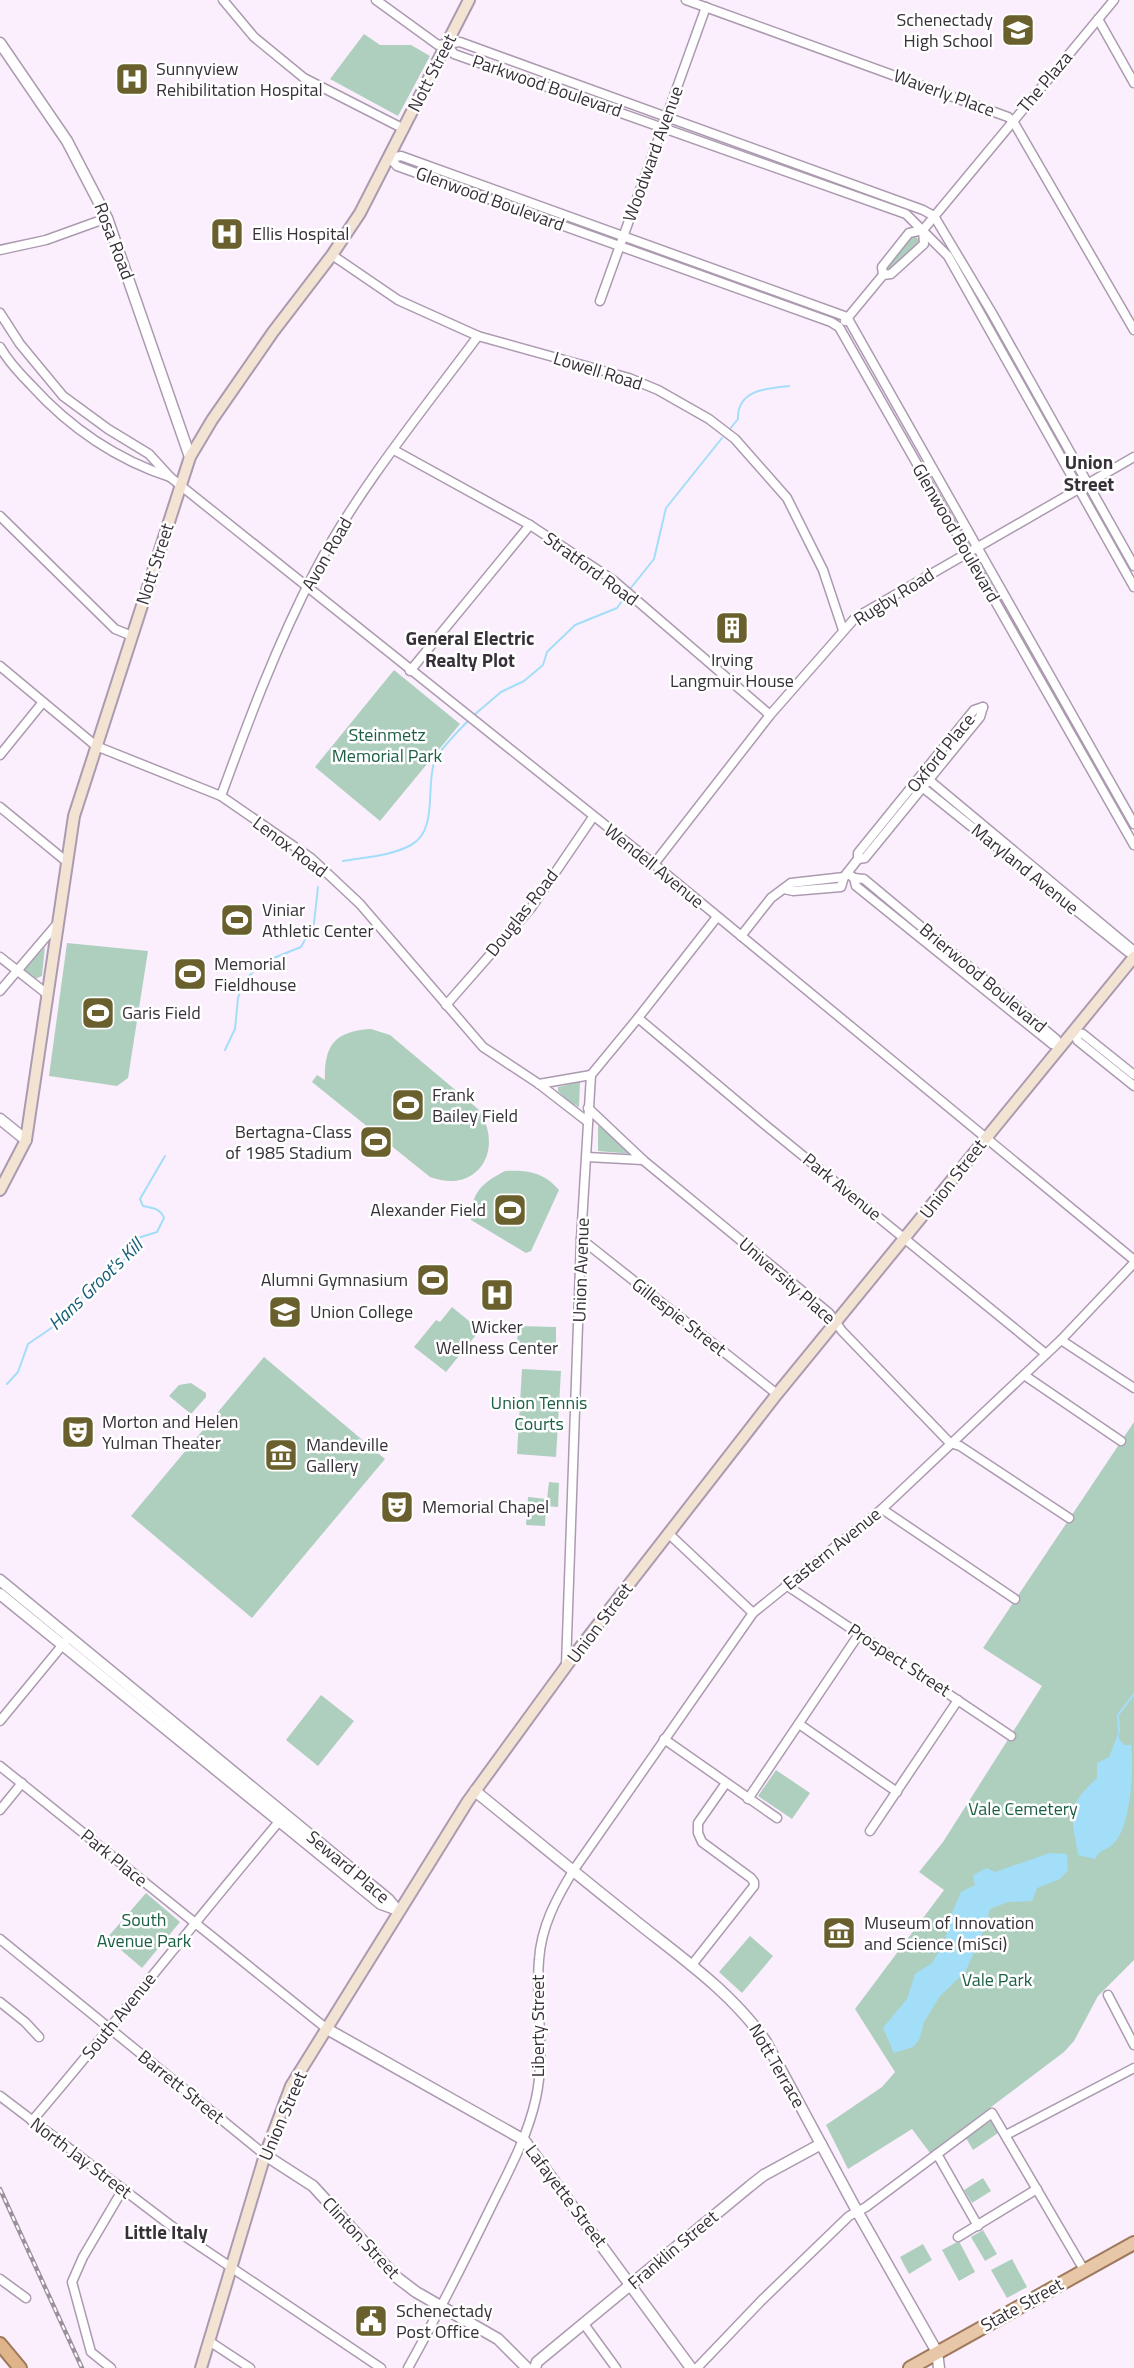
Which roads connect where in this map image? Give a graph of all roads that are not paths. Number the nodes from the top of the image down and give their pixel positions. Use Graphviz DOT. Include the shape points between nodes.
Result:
graph roads {
  1 [pos="223,0"];
  2 [pos="376,0"];
  3 [pos="469,0"];
  4 [pos="687,0"];
  5 [pos="1114,0"];
  6 [pos="706,7"];
  7 [pos="1098,19"];
  8 [pos="0,44"];
  9 [pos="447,45"];
  10 [pos="1134,83"];
  11 [pos="666,117"];
  12 [pos="1013,121"];
  13 [pos="663,127"];
  14 [pos="404,129"];
  15 [pos="390,158"];
  16 [pos="934,216"];
  17 [pos="107,218"];
  18 [pos="923,230"];
  19 [pos="624,236"];
  20 [pos="620,245"];
  21 [pos="0,250"];
  22 [pos="332,255"];
  23 [pos="883,275"];
  24 [pos="600,301"];
  25 [pos="0,313"];
  26 [pos="848,317"];
  27 [pos="839,327"];
  28 [pos="1134,330"];
  29 [pos="478,336"];
  30 [pos="20,344"];
  31 [pos="1,353"];
  32 [pos="394,450"];
  33 [pos="190,457"];
  34 [pos="1134,457"];
  35 [pos="170,477"];
  36 [pos="181,485"];
  37 [pos="1083,486"];
  38 [pos="0,516"];
  39 [pos="530,525"];
  40 [pos="977,547"];
  41 [pos="967,553"];
  42 [pos="1134,566"];
  43 [pos="307,587"];
  44 [pos="1134,587"];
  45 [pos="843,630"];
  46 [pos="132,636"];
  47 [pos="0,666"];
  48 [pos="410,671"];
  49 [pos="43,702"];
  50 [pos="770,715"];
  51 [pos="96,746"];
  52 [pos="0,755"];
  53 [pos="927,777"];
  54 [pos="920,785"];
  55 [pos="221,796"];
  56 [pos="0,807"];
  57 [pos="593,817"];
  58 [pos="1134,824"];
  59 [pos="1134,845"];
  60 [pos="67,863"];
  61 [pos="654,864"];
  62 [pos="849,876"];
  63 [pos="717,917"];
  64 [pos="57,924"];
  65 [pos="741,936"];
  66 [pos="1134,954"];
  67 [pos="0,957"];
  68 [pos="17,970"];
  69 [pos="0,991"];
  70 [pos="47,994"];
  71 [pos="446,1006"];
  72 [pos="638,1018"];
  73 [pos="1073,1032"];
  74 [pos="1061,1047"];
  75 [pos="591,1075"];
  76 [pos="1134,1075"];
  77 [pos="539,1084"];
  78 [pos="1134,1086"];
  79 [pos="588,1108"];
  80 [pos="0,1119"];
  81 [pos="588,1122"];
  82 [pos="984,1139"];
  83 [pos="26,1140"];
  84 [pos="587,1157"];
  85 [pos="643,1160"];
  86 [pos="0,1190"];
  87 [pos="906,1238"];
  88 [pos="581,1239"];
  89 [pos="1134,1262"];
  90 [pos="836,1322"];
  91 [pos="1061,1340"];
  92 [pos="1046,1354"];
  93 [pos="1024,1375"];
  94 [pos="1134,1388"];
  95 [pos="777,1394"];
  96 [pos="1121,1441"];
  97 [pos="950,1443"];
  98 [pos="882,1508"];
  99 [pos="1069,1518"];
  100 [pos="668,1533"];
  101 [pos="0,1580"];
  102 [pos="786,1585"];
  103 [pos="0,1594"];
  104 [pos="1015,1599"];
  105 [pos="753,1613"];
  106 [pos="859,1634"];
  107 [pos="70,1637"];
  108 [pos="61,1646"];
  109 [pos="566,1666"];
  110 [pos="958,1700"];
  111 [pos="0,1721"];
  112 [pos="799,1724"];
  113 [pos="1011,1736"];
  114 [pos="664,1739"];
  115 [pos="0,1766"];
  116 [pos="22,1783"];
  117 [pos="726,1783"];
  118 [pos="475,1791"];
  119 [pos="897,1792"];
  120 [pos="748,1799"];
  121 [pos="0,1810"];
  122 [pos="282,1818"];
  123 [pos="777,1818"];
  124 [pos="870,1831"];
  125 [pos="573,1871"];
  126 [pos="398,1911"];
  127 [pos="194,1923"];
  128 [pos="0,1939"];
  129 [pos="691,1966"];
  130 [pos="1108,1995"];
  131 [pos="0,2002"];
  132 [pos="110,2029"];
  133 [pos="327,2029"];
  134 [pos="39,2037"];
  135 [pos="1134,2045"];
  136 [pos="1134,2068"];
  137 [pos="0,2096"];
  138 [pos="32,2121"];
  139 [pos="1006,2135"];
  140 [pos="524,2140"];
  141 [pos="821,2144"];
  142 [pos="937,2154"];
  143 [pos="265,2155"];
  144 [pos="123,2189"];
  145 [pos="1037,2189"];
  146 [pos="857,2211"];
  147 [pos="978,2225"];
  148 [pos="958,2237"];
  149 [pos="1134,2243"];
  150 [pos="231,2267"];
  151 [pos="1084,2270"];
  152 [pos="0,2278"];
  153 [pos="631,2284"];
  154 [pos="26,2298"];
  155 [pos="442,2307"];
  156 [pos="584,2324"];
  157 [pos="209,2341"];
  158 [pos="0,2344"];
  159 [pos="937,2352"];
  160 [pos="20,2368"];
  161 [pos="111,2368"];
  162 [pos="201,2368"];
  163 [pos="250,2368"];
  164 [pos="381,2368"];
  165 [pos="408,2368"];
  166 [pos="527,2368"];
  167 [pos="535,2368"];
  168 [pos="616,2368"];
  169 [pos="691,2368"];
  170 [pos="697,2368"];
  171 [pos="910,2368"];
  172 [pos="939,2368"];
  1 -- 14 [label="street" via="254,37 304,78"];
  2 -- 9 [label="street" via="438,46"];
  3 -- 9 [label="main road, Nott Street"];
  4 -- 6 [label="street, Waverly Place"];
  5 -- 7 [label="street, The Plaza"];
  6 -- 11 [label="street, Woodward Avenue"];
  6 -- 12 [label="street, Waverly Place"];
  7 -- 10 [label="street"];
  7 -- 12 [label="street, The Plaza"];
  8 -- 17 [label="street, Rosa Road" via="67,141"];
  9 -- 11 [label="street, Parkwood Boulevard" via="460,42"];
  9 -- 13 [label="street, Parkwood Boulevard" via="454,54"];
  9 -- 14 [label="main road, Nott Street"];
  11 -- 13 [label="street, Woodward Avenue"];
  11 -- 16 [label="street, Parkwood Boulevard"];
  12 -- 16 [label="street, The Plaza"];
  12 -- 28 [label="street, Waverly Place"];
  13 -- 18 [label="street, Parkwood Boulevard" via="906,214"];
  13 -- 19 [label="street, Woodward Avenue"];
  14 -- 15 [label="main road, Nott Street"];
  15 -- 19 [label="street, Glenwood Boulevard" via="401,156"];
  15 -- 20 [label="street, Glenwood Boulevard" via="397,166"];
  15 -- 22 [label="main road, Nott Street"];
  16 -- 18 [label="street, The Plaza"];
  16 -- 37 [label="street, Parkwood Boulevard" via="992,313"];
  17 -- 21 [label="street" via="46,240"];
  17 -- 33 [label="street, Rosa Road"];
  18 -- 23 [label="street, The Plaza" via="909,233 882,267"];
  18 -- 23 [label="street, The Plaza" via="924,244 891,274"];
  18 -- 37 [label="street, Parkwood Boulevard" via="948,256"];
  19 -- 20 [label="street, Woodward Avenue"];
  19 -- 26 [label="street, Glenwood Boulevard"];
  20 -- 24 [label="street, Woodward Avenue"];
  20 -- 27 [label="street, Glenwood Boulevard"];
  22 -- 29 [label="street, Lowell Road" via="398,300"];
  22 -- 33 [label="main road, Nott Street" via="273,332"];
  23 -- 26 [label="street, The Plaza"];
  25 -- 30 [label="street, Wendell Avenue"];
  26 -- 27 [label="street, The Plaza"];
  26 -- 40 [label="street, Glenwood Boulevard"];
  27 -- 41 [label="street, Glenwood Boulevard"];
  29 -- 32 [label="street, Avon Road"];
  29 -- 45 [label="street, Lowell Road" via="629,378 709,419 735,439 787,498 823,570"];
  30 -- 31 [label="street"];
  30 -- 35 [label="street, Wendell Avenue" via="63,396 149,454"];
  31 -- 35 [label="street, Wendell Avenue" via="83,434 139,467"];
  32 -- 39 [label="street, Stratford Road"];
  32 -- 43 [label="street, Avon Road" via="345,520"];
  33 -- 36 [label="main road, Nott Street"];
  34 -- 37 [label="street, Rugby Road"];
  35 -- 36 [label="street, Wendell Avenue"];
  36 -- 43 [label="street, Wendell Avenue"];
  36 -- 46 [label="main road, Nott Street"];
  37 -- 40 [label="street, Rugby Road"];
  37 -- 42 [label="street, Parkwood Boulevard"];
  37 -- 44 [label="street, Parkwood Boulevard"];
  38 -- 46 [label="street" via="115,629"];
  39 -- 48 [label="street"];
  39 -- 50 [label="street, Stratford Road" via="613,580"];
  40 -- 41 [label="street, Rugby Road"];
  40 -- 58 [label="street, Glenwood Boulevard"];
  41 -- 45 [label="street, Rugby Road" via="855,618"];
  41 -- 59 [label="street, Glenwood Boulevard"];
  43 -- 48 [label="street, Wendell Avenue"];
  43 -- 55 [label="street, Avon Road" via="270,664"];
  45 -- 50 [label="street, Rugby Road"];
  46 -- 51 [label="main road, Nott Street"];
  47 -- 49 [label="street, Lenox Road"];
  48 -- 57 [label="street, Wendell Avenue"];
  49 -- 51 [label="street, Lenox Road"];
  49 -- 52 [label="street"];
  50 -- 61 [label="street, Rugby Road"];
  51 -- 55 [label="street, Lenox Road"];
  51 -- 60 [label="main road, Nott Street" via="74,816"];
  53 -- 53 [label="street, Oxford Place" via="980,718 983,707 974,710"];
  53 -- 54 [label="street, Oxford Place"];
  53 -- 66 [label="street, Maryland Avenue"];
  54 -- 62 [label="street, Oxford Place" via="858,853"];
  54 -- 66 [label="street, Maryland Avenue"];
  55 -- 71 [label="street, Lenox Road" via="311,858 360,904"];
  56 -- 60 [label="street"];
  57 -- 61 [label="street, Wendell Avenue"];
  57 -- 71 [label="street, Douglas Road" via="531,908"];
  60 -- 64 [label="main road, Nott Street"];
  61 -- 63 [label="street, Wendell Avenue"];
  62 -- 65 [label="street, Oxford Place" via="841,887 783,889"];
  62 -- 74 [label="street, Brierwood Boulevard"];
  63 -- 65 [label="street, Wendell Avenue"];
  63 -- 72 [label="street"];
  64 -- 68 [label="street"];
  64 -- 70 [label="main road, Nott Street"];
  65 -- 82 [label="street, Wendell Avenue"];
  66 -- 73 [label="main road, Union Street"];
  67 -- 68 [label="street"];
  68 -- 69 [label="street"];
  68 -- 70 [label="street"];
  70 -- 83 [label="main road, Nott Street"];
  71 -- 77 [label="street, Lenox Road" via="483,1046"];
  72 -- 75 [label="street"];
  72 -- 87 [label="street, Park Avenue"];
  73 -- 74 [label="main road, Union Street"];
  73 -- 76 [label="street" via="1084,1034"];
  73 -- 78 [label="street"];
  74 -- 82 [label="main road, Union Street"];
  75 -- 77 [label="street"];
  75 -- 79 [label="street, Union Avenue"];
  77 -- 81 [label="street, Lenox Road"];
  79 -- 81 [label="street, Union Avenue"];
  79 -- 85 [label="street, University Place"];
  80 -- 83 [label="street"];
  81 -- 84 [label="street, Union Avenue"];
  82 -- 87 [label="main road, Union Street"];
  82 -- 89 [label="street, Wendell Avenue"];
  83 -- 86 [label="main road, Nott Street"];
  84 -- 85 [label="street"];
  84 -- 88 [label="street, Union Avenue"];
  85 -- 90 [label="street, University Place"];
  87 -- 90 [label="main road, Union Street"];
  87 -- 92 [label="street, Park Avenue"];
  88 -- 95 [label="street, Gillespie Street"];
  88 -- 109 [label="street, Union Avenue"];
  89 -- 91 [label="street, Eastern Avenue"];
  90 -- 95 [label="main road, Union Street"];
  90 -- 97 [label="street, University Place"];
  91 -- 92 [label="street, Eastern Avenue"];
  91 -- 94 [label="street"];
  92 -- 93 [label="street, Eastern Avenue"];
  93 -- 96 [label="street"];
  93 -- 97 [label="street, Eastern Avenue"];
  95 -- 100 [label="main road, Union Street"];
  97 -- 98 [label="street, Eastern Avenue"];
  97 -- 99 [label="street, University Place"];
  98 -- 102 [label="street, Eastern Avenue"];
  98 -- 104 [label="street"];
  100 -- 105 [label="street"];
  100 -- 109 [label="main road, Union Street"];
  101 -- 107 [label="street, Seward Place"];
  102 -- 105 [label="street, Eastern Avenue"];
  102 -- 106 [label="street, Prospect Street"];
  103 -- 108 [label="street, Seward Place"];
  105 -- 114 [label="street, Eastern Avenue"];
  106 -- 110 [label="street, Prospect Street"];
  106 -- 112 [label="street"];
  107 -- 108 [label="street"];
  107 -- 122 [label="street, Seward Place"];
  108 -- 111 [label="street"];
  108 -- 122 [label="street, Seward Place"];
  109 -- 118 [label="main road, Union Street"];
  110 -- 113 [label="street, Prospect Street"];
  110 -- 119 [label="street"];
  112 -- 119 [label="street"];
  112 -- 120 [label="street"];
  114 -- 117 [label="street"];
  114 -- 125 [label="street, Eastern Avenue"];
  115 -- 116 [label="street, Park Place"];
  116 -- 121 [label="street"];
  116 -- 127 [label="street, Park Place"];
  117 -- 120 [label="street"];
  117 -- 129 [label="street" via="698,1823 698,1833 702,1842 754,1882"];
  118 -- 125 [label="street, Nott Terrace"];
  118 -- 126 [label="main road, Union Street"];
  119 -- 124 [label="street"];
  120 -- 123 [label="street"];
  122 -- 126 [label="street, Seward Place"];
  122 -- 127 [label="street, South Avenue"];
  125 -- 129 [label="street, Nott Terrace"];
  125 -- 140 [label="street, Liberty Street" via="549,1916 539,1958 540,2072"];
  126 -- 133 [label="main road, Union Street"];
  127 -- 132 [label="street, South Avenue"];
  127 -- 133 [label="street, Park Place"];
  128 -- 132 [label="street, Barrett Street"];
  129 -- 141 [label="street, Nott Terrace" via="752,2022"];
  130 -- 135 [label="street"];
  131 -- 134 [label="street"];
  132 -- 138 [label="street, South Avenue"];
  132 -- 143 [label="street, Barrett Street"];
  133 -- 140 [label="street, Lafayette Street"];
  133 -- 143 [label="main road, Union Street" via="292,2086"];
  136 -- 139 [label="street"];
  137 -- 138 [label="street, North Jay Street"];
  138 -- 144 [label="street, North Jay Street"];
  139 -- 142 [label="street" via="992,2113"];
  139 -- 145 [label="street"];
  140 -- 153 [label="street, Lafayette Street"];
  140 -- 155 [label="street, Liberty Street"];
  141 -- 146 [label="street, Nott Terrace"];
  141 -- 153 [label="street, Franklin Street" via="765,2175"];
  142 -- 146 [label="street"];
  142 -- 147 [label="street"];
  143 -- 150 [label="main road, Union Street"];
  143 -- 155 [label="street, Clinton Street" via="304,2178 395,2276"];
  144 -- 150 [label="street, North Jay Street"];
  144 -- 161 [label="street" via="72,2282 91,2352"];
  145 -- 147 [label="street"];
  145 -- 151 [label="street"];
  146 -- 159 [label="street, Nott Terrace"];
  146 -- 170 [label="street" via="816,2246"];
  147 -- 148 [label="street"];
  149 -- 151 [label="main road, State Street"];
  150 -- 157 [label="main road, Union Street"];
  150 -- 164 [label="street, North Jay Street"];
  151 -- 159 [label="main road, State Street"];
  152 -- 154 [label="street"];
  153 -- 156 [label="street, Franklin Street"];
  153 -- 169 [label="street, Lafayette Street"];
  155 -- 165 [label="street, Liberty Street"];
  155 -- 166 [label="street, Clinton Street" via="498,2339"];
  156 -- 167 [label="street, Franklin Street"];
  156 -- 168 [label="street"];
  157 -- 162 [label="main road, Union Street"];
  157 -- 163 [label="street"];
  158 -- 160 [label="highway"];
  159 -- 171 [label="main road, State Street"];
  159 -- 172 [label="street"];
}
